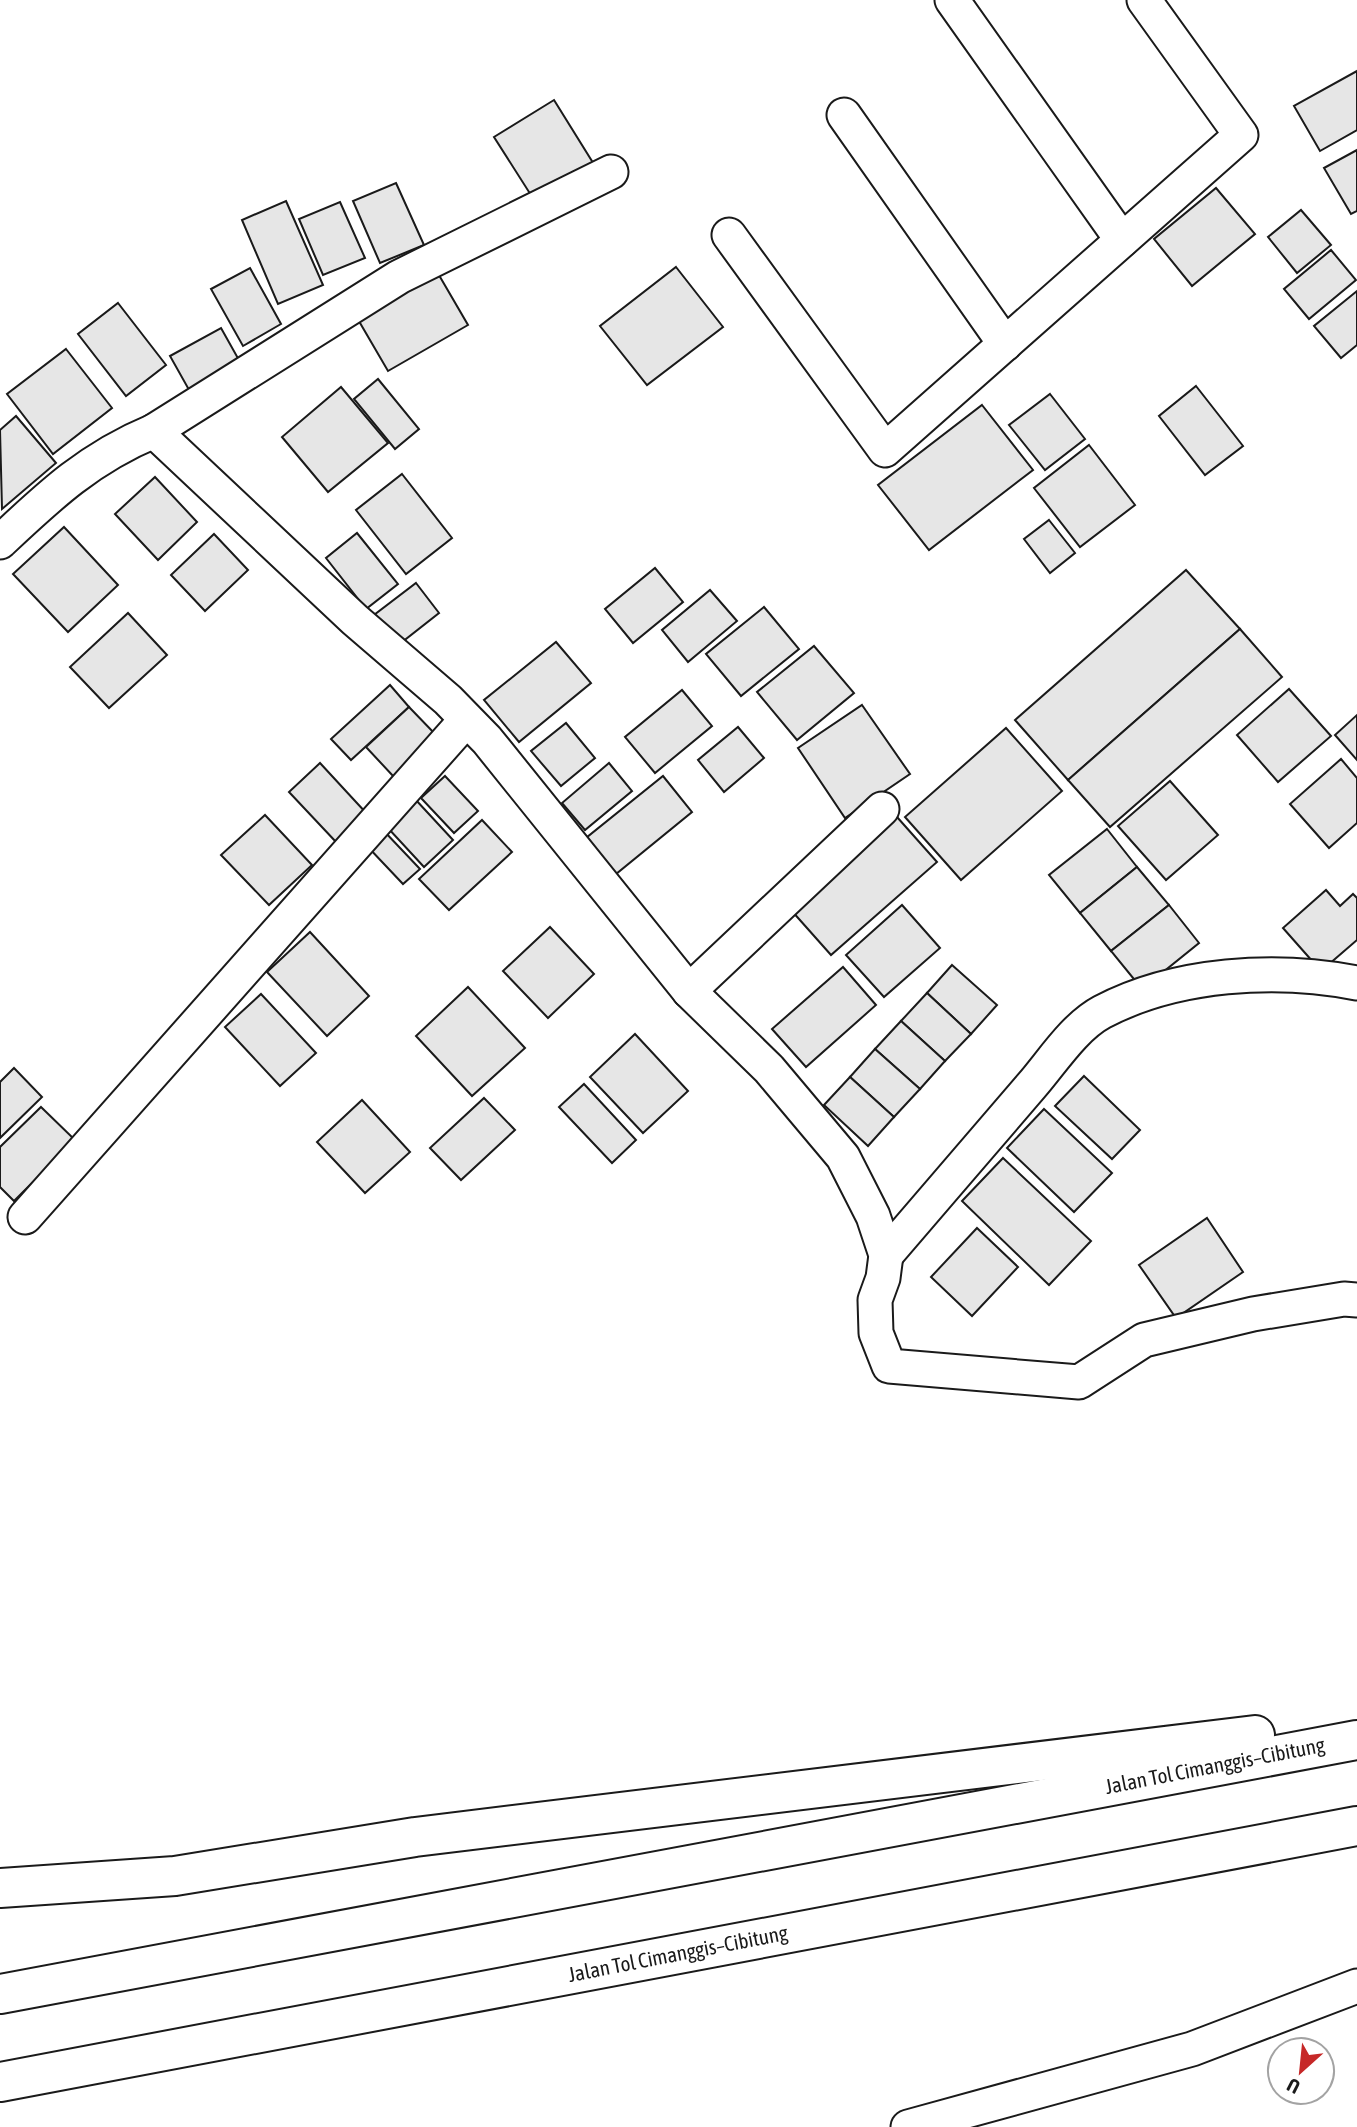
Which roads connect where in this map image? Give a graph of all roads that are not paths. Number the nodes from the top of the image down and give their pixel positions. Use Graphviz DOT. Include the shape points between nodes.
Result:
graph roads {
  1 [pos="952,0"];
  2 [pos="1144,0"];
  3 [pos="844,114"];
  4 [pos="611,172"];
  5 [pos="729,235"];
  6 [pos="1122,240"];
  7 [pos="1005,344"];
  8 [pos="154,432"];
  9 [pos="0,542"];
  10 [pos="466,719"];
  11 [pos="882,808"];
  12 [pos="1357,983"];
  13 [pos="689,991"];
  14 [pos="25,1217"];
  15 [pos="886,1255"];
  16 [pos="1357,1300"];
  17 [pos="1357,1723"];
  18 [pos="1357,1740"];
  19 [pos="1357,1826"];
  20 [pos="0,1888"];
  21 [pos="1357,1986"];
  22 [pos="0,1993"];
  23 [pos="0,2082"];
  24 [pos="908,2127"];
  1 -- 6 [label="street"];
  2 -- 6 [label="street" via="1241,135"];
  3 -- 7 [label="street"];
  4 -- 8 [label="street" via="399,277"];
  5 -- 7 [label="street" via="886,450"];
  6 -- 7 [label="street"];
  8 -- 9 [label="street" via="115,447 89,464"];
  8 -- 10 [label="street"];
  10 -- 13 [label="street"];
  10 -- 14 [label="street"];
  11 -- 13 [label="street"];
  12 -- 15 [label="street" via="1328,978 1209,980 1157,990 1100,1013"];
  13 -- 15 [label="street" via="769,1069 843,1157 873,1216"];
  15 -- 16 [label="street" via="875,1311 876,1333 889,1366 1079,1382 1144,1340 1253,1314"];
  17 -- 20 [label="highway" via="415,1837 175,1876"];
  18 -- 22 [label="highway, Jalan Tol Cimanggis–Cibitung"];
  19 -- 23 [label="highway, Jalan Tol Cimanggis–Cibitung"];
  21 -- 24 [label="street" via="1192,2049"];
}
